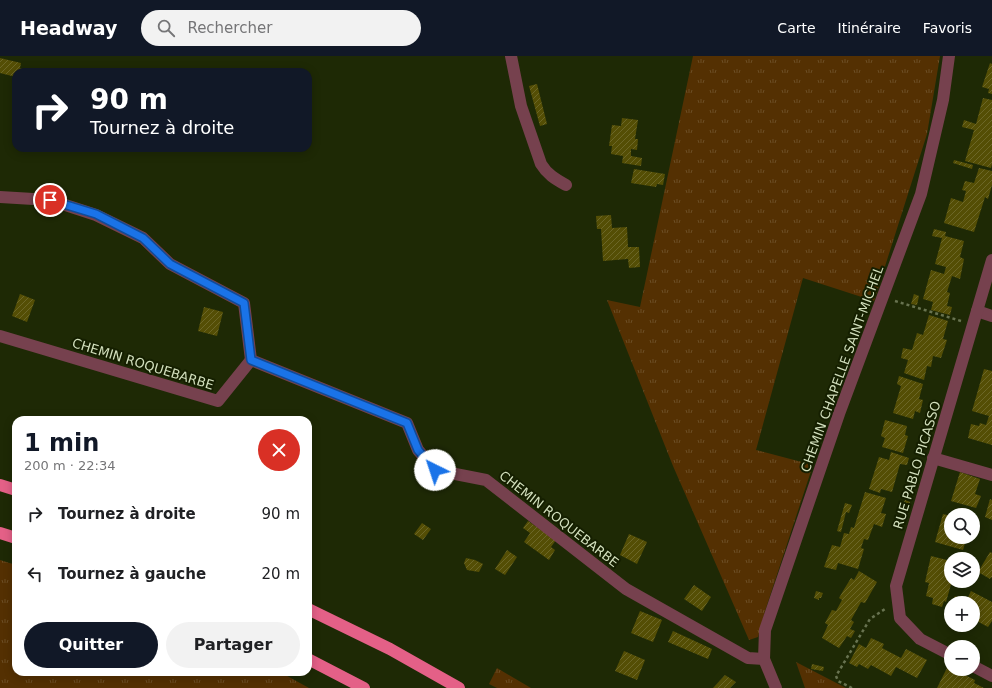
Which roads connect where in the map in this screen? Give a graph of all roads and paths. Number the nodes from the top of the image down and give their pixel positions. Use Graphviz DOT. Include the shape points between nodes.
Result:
graph roads {
  1 [pos="511,56"];
  2 [pos="949,56"];
  3 [pos="566,185"];
  4 [pos="0,197"];
  5 [pos="992,260"];
  6 [pos="882,298"];
  7 [pos="977,311"];
  8 [pos="992,316"];
  9 [pos="973,325"];
  10 [pos="0,336"];
  11 [pos="251,360"];
  12 [pos="933,458"];
  13 [pos="992,475"];
  14 [pos="0,485"];
  15 [pos="12,489"];
  16 [pos="0,533"];
  17 [pos="12,537"];
  18 [pos="898,602"];
  19 [pos="312,611"];
  20 [pos="944,651"];
  21 [pos="764,658"];
  22 [pos="312,661"];
  23 [pos="980,670"];
  24 [pos="992,676"];
  25 [pos="364,688"];
  26 [pos="459,688"];
  27 [pos="776,688"];
  28 [pos="852,688"];
  1 -- 3 [label="street" via="521,106 541,164 551,177"];
  2 -- 6 [label="street, CHEMIN CHAPELLE SAINT-MICHEL" via="943,100 921,194"];
  4 -- 11 [label="street" via="50,200 96,214 143,238 170,264 244,303"];
  5 -- 7 [label="street, RUE PABLO PICASSO"];
  6 -- 9 [label="path"];
  6 -- 21 [label="street, CHEMIN CHAPELLE SAINT-MICHEL" via="765,630"];
  7 -- 8 [label="street"];
  7 -- 9 [label="street, RUE PABLO PICASSO"];
  9 -- 12 [label="street, RUE PABLO PICASSO"];
  10 -- 11 [label="street, CHEMIN ROQUEBARBE" via="218,401"];
  11 -- 21 [label="street, CHEMIN ROQUEBARBE" via="407,423 418,450 435,470 486,480 626,589 748,658"];
  12 -- 13 [label="street"];
  12 -- 18 [label="street, RUE PABLO PICASSO" via="896,586"];
  14 -- 15 [label="highway"];
  16 -- 17 [label="highway"];
  18 -- 20 [label="street, RUE PABLO PICASSO" via="900,618 920,639"];
  18 -- 28 [label="path" via="870,619 836,676 838,681"];
  19 -- 26 [label="highway" via="390,649"];
  21 -- 27 [label="street, CHEMIN CHAPELLE SAINT-MICHEL"];
  22 -- 25 [label="highway"];
  23 -- 24 [label="street"];
}
